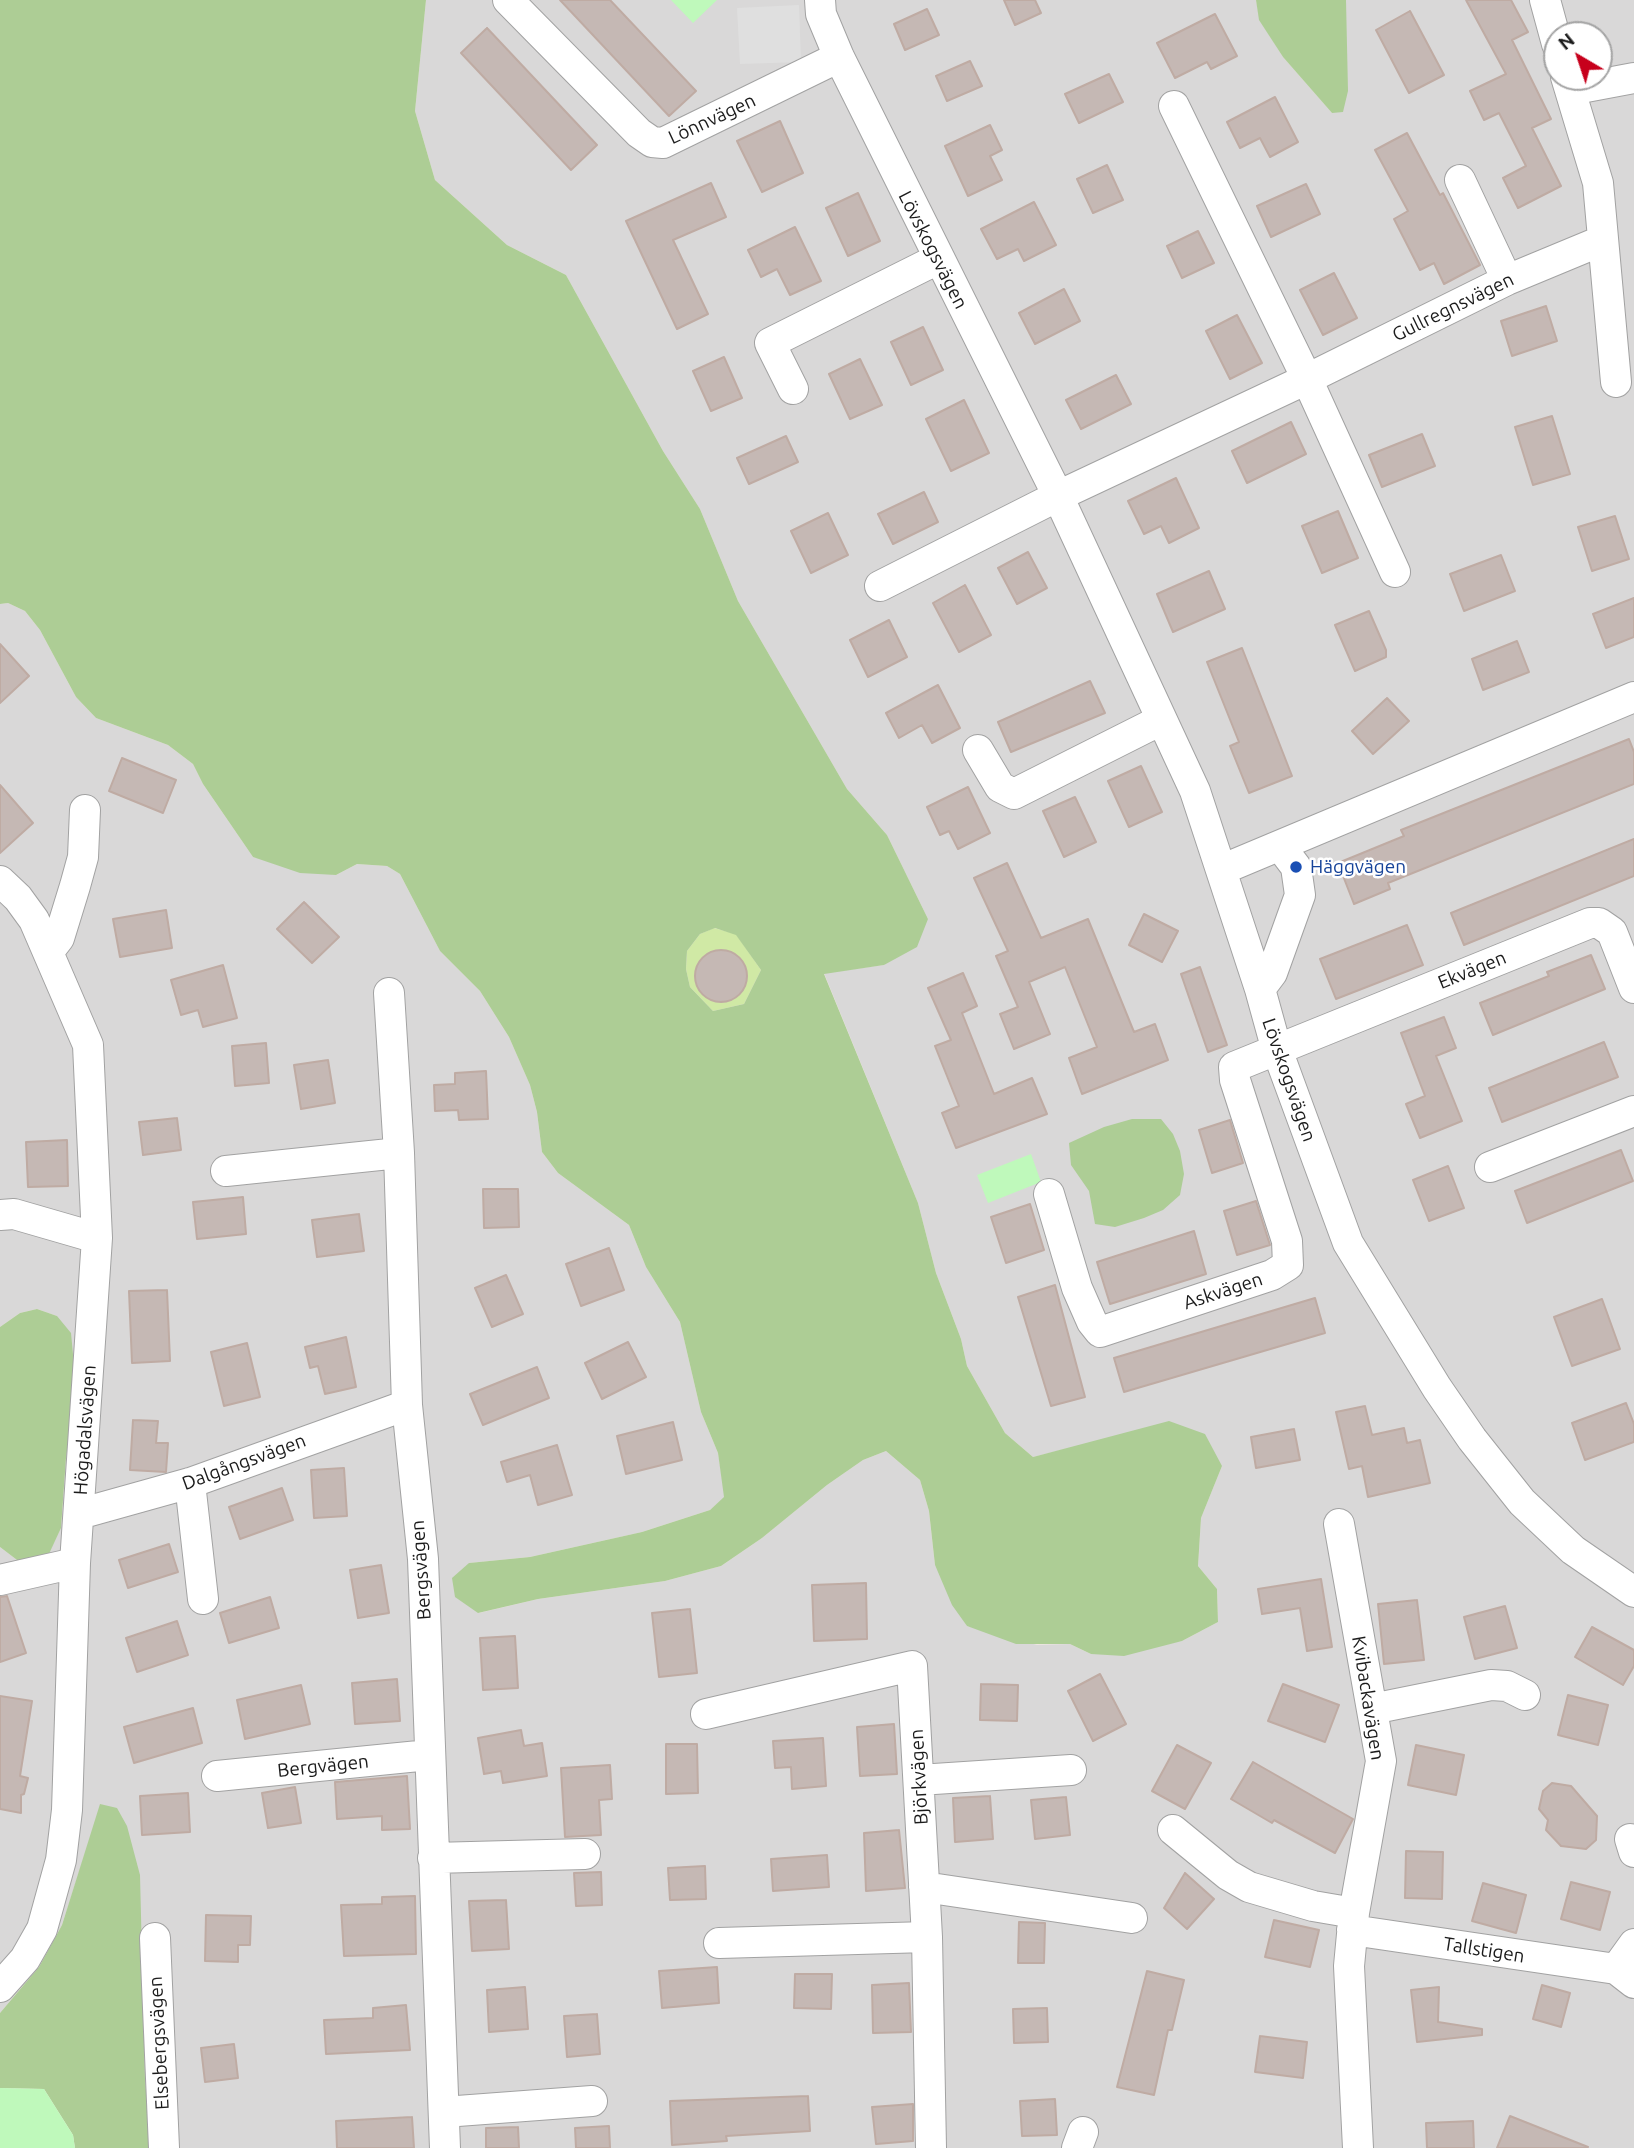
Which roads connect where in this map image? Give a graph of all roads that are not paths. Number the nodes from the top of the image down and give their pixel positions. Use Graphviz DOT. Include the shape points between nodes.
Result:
graph roads {
  1 [pos="508,0"];
  2 [pos="820,0"];
  3 [pos="1545,0"];
  4 [pos="1551,21"];
  5 [pos="839,57"];
  6 [pos="1634,78"];
  7 [pos="1613,80"];
  8 [pos="1570,91"];
  9 [pos="1174,106"];
  10 [pos="1460,180"];
  11 [pos="1601,241"];
  12 [pos="937,259"];
  13 [pos="1507,280"];
  14 [pos="1624,348"];
  15 [pos="1307,379"];
  16 [pos="1616,382"];
  17 [pos="793,388"];
  18 [pos="1058,496"];
  19 [pos="1395,572"];
  20 [pos="880,586"];
  21 [pos="1634,696"];
  22 [pos="1161,720"];
  23 [pos="978,750"];
  24 [pos="85,810"];
  25 [pos="1280,846"];
  26 [pos="1221,870"];
  27 [pos="0,881"];
  28 [pos="49,951"];
  29 [pos="1634,988"];
  30 [pos="1260,989"];
  31 [pos="389,993"];
  32 [pos="1276,1047"];
  33 [pos="1234,1067"];
  34 [pos="1634,1111"];
  35 [pos="399,1153"];
  36 [pos="1490,1167"];
  37 [pos="226,1171"];
  38 [pos="1049,1194"];
  39 [pos="0,1215"];
  40 [pos="97,1238"];
  41 [pos="407,1405"];
  42 [pos="190,1483"];
  43 [pos="79,1514"];
  44 [pos="1339,1524"];
  45 [pos="75,1563"];
  46 [pos="0,1580"];
  47 [pos="1634,1592"];
  48 [pos="203,1599"];
  49 [pos="1525,1695"];
  50 [pos="1372,1709"];
  51 [pos="706,1714"];
  52 [pos="429,1755"];
  53 [pos="1070,1770"];
  54 [pos="217,1776"];
  55 [pos="919,1780"];
  56 [pos="1173,1830"];
  57 [pos="585,1854"];
  58 [pos="433,1858"];
  59 [pos="924,1887"];
  60 [pos="1132,1918"];
  61 [pos="1353,1922"];
  62 [pos="927,1937"];
  63 [pos="155,1938"];
  64 [pos="719,1943"];
  65 [pos="1634,1944"];
  66 [pos="1625,1976"];
  67 [pos="0,1987"];
  68 [pos="592,2101"];
  69 [pos="444,2112"];
  70 [pos="164,2148"];
  71 [pos="445,2148"];
  72 [pos="931,2148"];
  73 [pos="1357,2148"];
  1 -- 5 [label="street, Lönnvägen" via="652,142 663,143"];
  2 -- 5 [label="street, Lövskogsvägen"];
  3 -- 4 [label="street"];
  5 -- 12 [label="street, Lövskogsvägen"];
  6 -- 7 [label="street"];
  8 -- 11 [label="street" via="1598,183"];
  9 -- 15 [label="street"];
  10 -- 13 [label="street"];
  11 -- 13 [label="street, Gullregnsvägen"];
  11 -- 14 [label="street"];
  12 -- 17 [label="street" via="770,343"];
  12 -- 18 [label="street, Lövskogsvägen"];
  13 -- 15 [label="street, Gullregnsvägen"];
  14 -- 16 [label="street"];
  15 -- 18 [label="street, Gullregnsvägen"];
  15 -- 19 [label="street"];
  18 -- 20 [label="street"];
  18 -- 22 [label="street, Lövskogsvägen"];
  21 -- 25 [label="street"];
  22 -- 23 [label="street" via="1014,794 1000,787"];
  22 -- 26 [label="street, Lövskogsvägen" via="1195,791"];
  24 -- 28 [label="street" via="83,857 59,938"];
  25 -- 26 [label="street"];
  25 -- 30 [label="street" via="1296,867 1300,895 1272,973"];
  26 -- 30 [label="street, Lövskogsvägen"];
  27 -- 28 [label="street, Högadalsvägen" via="34,919"];
  28 -- 40 [label="street, Högadalsvägen" via="88,1045"];
  29 -- 32 [label="street, Ekvägen" via="1612,932 1590,923"];
  30 -- 32 [label="street, Lövskogsvägen"];
  31 -- 35 [label="street, Bergsvägen"];
  32 -- 33 [label="street, Ekvägen"];
  32 -- 47 [label="street, Lövskogsvägen" via="1348,1243 1437,1388 1522,1502 1573,1550"];
  33 -- 38 [label="street, Askvägen" via="1287,1241 1288,1265 1272,1275 1100,1332 1077,1288"];
  34 -- 36 [label="street"];
  35 -- 37 [label="street"];
  35 -- 41 [label="street, Bergsvägen"];
  39 -- 40 [label="street" via="13,1214"];
  40 -- 43 [label="street, Högadalsvägen"];
  41 -- 42 [label="street, Dalgångsvägen"];
  41 -- 52 [label="street, Bergsvägen" via="423,1559"];
  42 -- 43 [label="street, Dalgångsvägen"];
  42 -- 48 [label="street"];
  43 -- 45 [label="street, Högadalsvägen"];
  44 -- 50 [label="street, Kvibackavägen"];
  45 -- 46 [label="street"];
  45 -- 67 [label="street, Högadalsvägen" via="67,1810 61,1860 42,1930"];
  49 -- 50 [label="street" via="1507,1686 1491,1685"];
  50 -- 61 [label="street, Kvibackavägen" via="1381,1761"];
  51 -- 55 [label="street, Björkvägen" via="912,1666"];
  52 -- 54 [label="street, Bergvägen"];
  52 -- 58 [label="street, Bergsvägen"];
  53 -- 55 [label="street"];
  55 -- 59 [label="street, Björkvägen"];
  56 -- 61 [label="street" via="1249,1887"];
  57 -- 58 [label="street"];
  58 -- 69 [label="street, Bergsvägen"];
  59 -- 60 [label="street"];
  59 -- 62 [label="street, Björkvägen"];
  61 -- 66 [label="street, Tallstigen"];
  61 -- 73 [label="street, Kvibackavägen" via="1349,1966"];
  62 -- 64 [label="street"];
  62 -- 72 [label="street, Björkvägen"];
  63 -- 70 [label="street, Elsebergsvägen"];
  65 -- 66 [label="street"];
  68 -- 69 [label="street"];
  69 -- 71 [label="street, Bergsvägen"];
}
